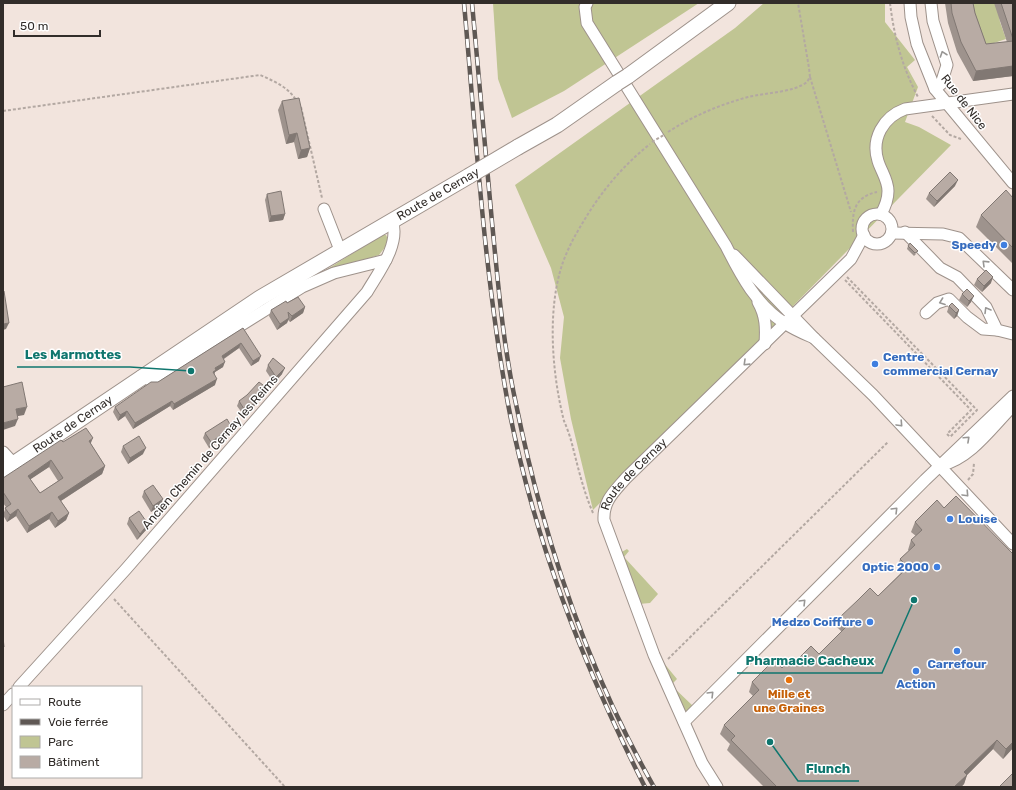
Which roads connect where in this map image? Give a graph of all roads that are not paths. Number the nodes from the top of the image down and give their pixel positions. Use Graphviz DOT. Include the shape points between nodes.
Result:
graph roads {
  1 [pos="587,3"];
  2 [pos="728,3"];
  3 [pos="910,3"];
  4 [pos="931,3"];
  5 [pos="935,89"];
  6 [pos="1013,94"];
  7 [pos="946,103"];
  8 [pos="1012,182"];
  9 [pos="324,209"];
  10 [pos="881,214"];
  11 [pos="392,220"];
  12 [pos="905,232"];
  13 [pos="892,233"];
  14 [pos="864,235"];
  15 [pos="726,246"];
  16 [pos="340,250"];
  17 [pos="386,260"];
  18 [pos="1013,290"];
  19 [pos="754,294"];
  20 [pos="926,313"];
  21 [pos="794,316"];
  22 [pos="786,324"];
  23 [pos="997,330"];
  24 [pos="1013,334"];
  25 [pos="814,338"];
  26 [pos="765,344"];
  27 [pos="141,376"];
  28 [pos="1013,396"];
  29 [pos="1013,406"];
  30 [pos="3,452"];
  31 [pos="939,466"];
  32 [pos="8,467"];
  33 [pos="1013,544"];
  34 [pos="20,686"];
  35 [pos="12,695"];
  36 [pos="3,705"];
  37 [pos="684,722"];
  38 [pos="717,787"];
  1 -- 15 [label="street" via="587,23"];
  2 -- 11 [label="main road, Route de Cernay, bridge" via="557,125"];
  3 -- 5 [label="street, Rue de Nice" via="917,44"];
  5 -- 4 [label="street, one-way" via="940,84 947,65 933,21"];
  5 -- 7 [label="street, Rue de Nice"];
  6 -- 7 [label="street"];
  7 -- 8 [label="street, Rue de Nice"];
  7 -- 10 [label="street" via="900,111 885,122 877,140 876,154 888,192"];
  9 -- 16 [label="street"];
  10 -- 13 [label="street" via="891,223"];
  10 -- 14 [label="street" via="868,218 863,226"];
  11 -- 16 [label="main road, Route de Cernay"];
  11 -- 17 [label="street, Ancien Chemin de Cernay les Reims" via="392,244"];
  12 -- 13 [label="street"];
  18 -- 12 [label="street, one-way" via="959,238 943,234"];
  23 -- 12 [label="street, one-way" via="986,307 957,277 940,268"];
  13 -- 14 [label="street" via="887,240 879,244 870,242"];
  14 -- 21 [label="street, Route de Cernay" via="842,275"];
  15 -- 19 [label="street"];
  15 -- 21 [label="street"];
  16 -- 27 [label="main road, Route de Cernay" via="260,298"];
  17 -- 27 [label="street" via="334,273 302,287 152,380"];
  17 -- 34 [label="street, Ancien Chemin de Cernay les Reims" via="366,292"];
  19 -- 22 [label="street"];
  19 -- 26 [label="street" via="764,312"];
  23 -- 20 [label="street, one-way" via="983,329 949,299 937,303"];
  21 -- 22 [label="street, Route de Cernay"];
  21 -- 25 [label="street"];
  22 -- 25 [label="street"];
  22 -- 26 [label="street, Route de Cernay"];
  23 -- 24 [label="street"];
  25 -- 31 [label="street, one-way" via="873,395"];
  26 -- 37 [label="street, Route de Cernay, one-way" via="626,478 608,500 604,515 654,654"];
  27 -- 32 [label="main road, Route de Cernay"];
  31 -- 28 [label="street, one-way"];
  29 -- 31 [label="street" via="964,455"];
  30 -- 32 [label="street"];
  31 -- 33 [label="street, one-way"];
  37 -- 31 [label="street, one-way"];
  35 -- 36 [label="street"];
  37 -- 38 [label="street, Route de Cernay" via="702,763"];
}
